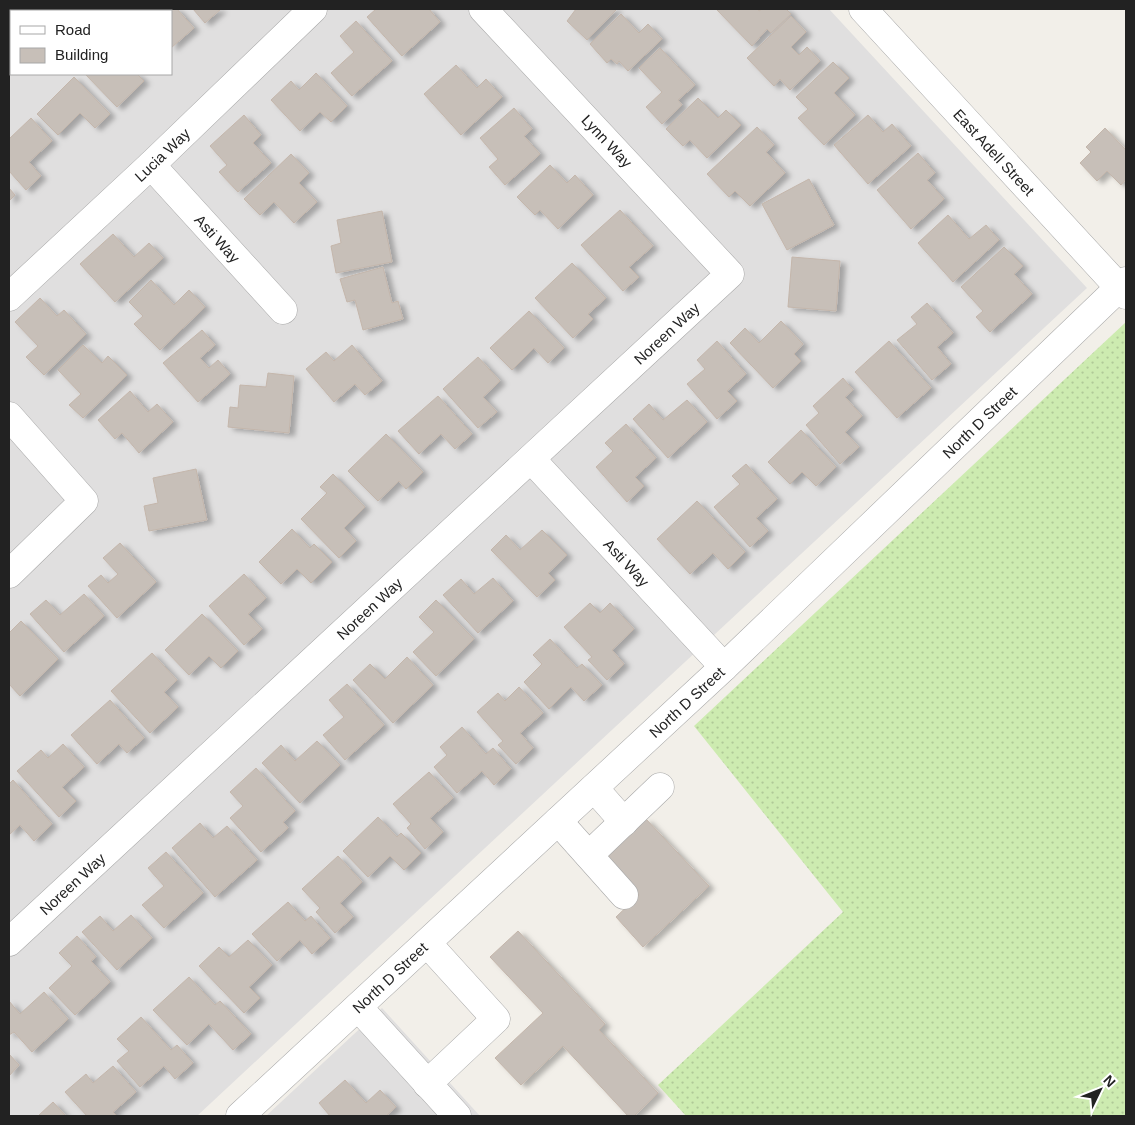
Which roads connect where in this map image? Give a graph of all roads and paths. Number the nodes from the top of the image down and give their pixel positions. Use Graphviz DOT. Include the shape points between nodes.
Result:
graph roads {
  1 [pos="313,9"];
  2 [pos="484,9"];
  3 [pos="863,9"];
  4 [pos="151,165"];
  5 [pos="730,274"];
  6 [pos="1124,288"];
  7 [pos="9,297"];
  8 [pos="283,310"];
  9 [pos="9,416"];
  10 [pos="531,459"];
  11 [pos="9,574"];
  12 [pos="724,667"];
  13 [pos="660,787"];
  14 [pos="594,788"];
  15 [pos="558,821"];
  16 [pos="624,822"];
  17 [pos="589,856"];
  18 [pos="624,895"];
  19 [pos="10,937"];
  20 [pos="427,943"];
  21 [pos="358,1007"];
  22 [pos="427,1084"];
  23 [pos="240,1116"];
  24 [pos="457,1116"];
  1 -- 4 [label="street, Lucia Way"];
  2 -- 5 [label="street, Lynn Way"];
  3 -- 6 [label="street, East Adell Street"];
  4 -- 7 [label="street, Lucia Way"];
  4 -- 8 [label="street, Asti Way"];
  5 -- 10 [label="street, Noreen Way"];
  6 -- 12 [label="street, North D Street"];
  9 -- 11 [label="street" via="84,502"];
  10 -- 12 [label="street, Asti Way"];
  10 -- 19 [label="street, Noreen Way"];
  12 -- 14 [label="street, North D Street"];
  13 -- 16 [label="street"];
  14 -- 15 [label="street, North D Street"];
  14 -- 16 [label="street"];
  15 -- 17 [label="street"];
  15 -- 20 [label="street, North D Street"];
  16 -- 17 [label="street"];
  17 -- 18 [label="street"];
  20 -- 21 [label="street, North D Street"];
  20 -- 22 [label="street" via="496,1019"];
  21 -- 22 [label="street"];
  21 -- 23 [label="street, North D Street"];
  22 -- 24 [label="street"];
}
